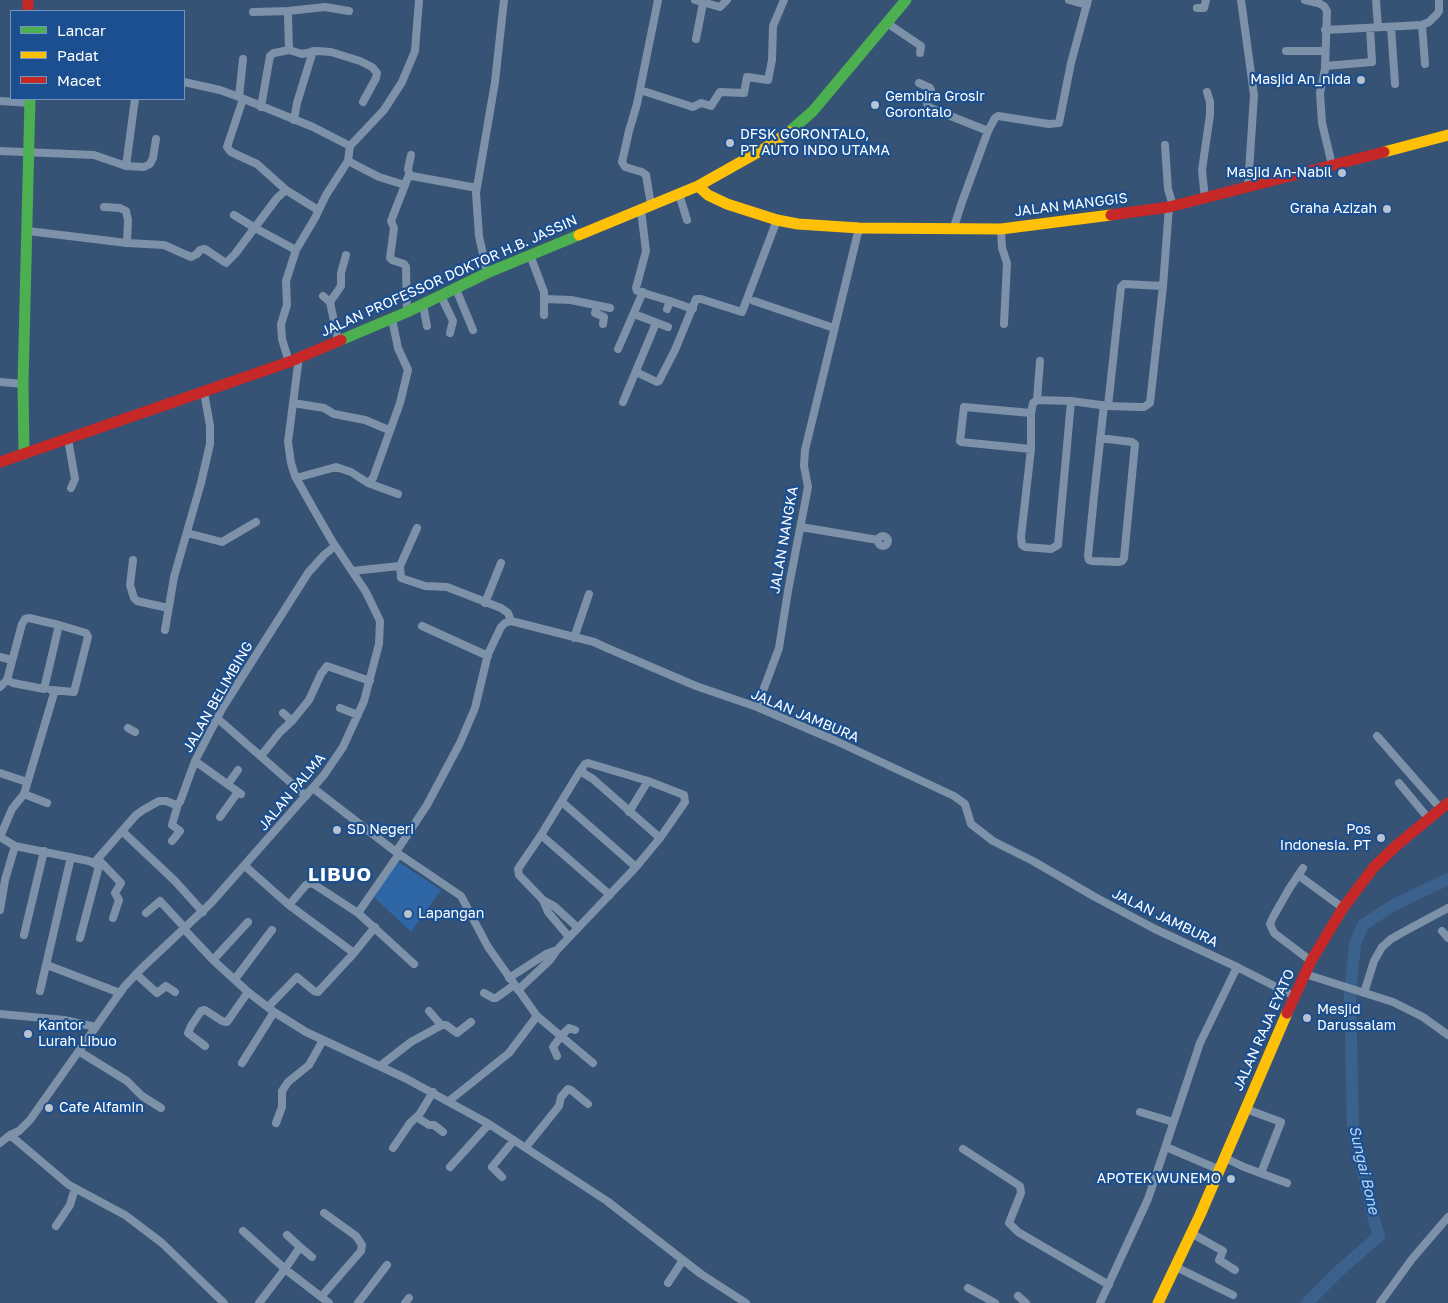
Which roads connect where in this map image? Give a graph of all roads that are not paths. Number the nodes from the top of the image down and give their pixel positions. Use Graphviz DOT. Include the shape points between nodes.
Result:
graph roads {
  1 [pos="419,0"];
  2 [pos="504,0"];
  3 [pos="658,0"];
  4 [pos="695,0"];
  5 [pos="727,0"];
  6 [pos="784,0"];
  7 [pos="906,0"];
  8 [pos="1069,0"];
  9 [pos="1206,0"];
  10 [pos="1241,0"];
  11 [pos="1304,0"];
  12 [pos="1376,0"];
  13 [pos="1439,0"];
  14 [pos="1088,2"];
  15 [pos="703,3"];
  16 [pos="1197,8"];
  17 [pos="288,11"];
  18 [pos="349,11"];
  19 [pos="253,12"];
  20 [pos="887,23"];
  21 [pos="1422,25"];
  22 [pos="1391,27"];
  23 [pos="1374,28"];
  24 [pos="1325,30"];
  25 [pos="696,39"];
  26 [pos="289,50"];
  27 [pos="313,51"];
  28 [pos="1286,51"];
  29 [pos="1324,51"];
  30 [pos="920,53"];
  31 [pos="243,59"];
  32 [pos="1426,64"];
  33 [pos="1324,66"];
  34 [pos="185,82"];
  35 [pos="919,83"];
  36 [pos="1395,84"];
  37 [pos="640,90"];
  38 [pos="1207,92"];
  39 [pos="241,98"];
  40 [pos="135,100"];
  41 [pos="0,101"];
  42 [pos="30,101"];
  43 [pos="363,102"];
  44 [pos="261,107"];
  45 [pos="294,120"];
  46 [pos="988,132"];
  47 [pos="1448,135"];
  48 [pos="156,139"];
  49 [pos="1165,145"];
  50 [pos="350,146"];
  51 [pos="0,151"];
  52 [pos="29,151"];
  53 [pos="411,155"];
  54 [pos="348,161"];
  55 [pos="1332,164"];
  56 [pos="126,166"];
  57 [pos="410,176"];
  58 [pos="405,185"];
  59 [pos="698,186"];
  60 [pos="1248,187"];
  61 [pos="476,188"];
  62 [pos="286,190"];
  63 [pos="679,194"];
  64 [pos="1205,199"];
  65 [pos="1171,206"];
  66 [pos="104,207"];
  67 [pos="646,207"];
  68 [pos="318,210"];
  69 [pos="234,215"];
  70 [pos="686,220"];
  71 [pos="776,220"];
  72 [pos="255,228"];
  73 [pos="859,228"];
  74 [pos="1001,229"];
  75 [pos="953,230"];
  76 [pos="28,231"];
  77 [pos="127,243"];
  78 [pos="296,250"];
  79 [pos="346,255"];
  80 [pos="530,255"];
  81 [pos="487,273"];
  82 [pos="1164,286"];
  83 [pos="456,289"];
  84 [pos="643,292"];
  85 [pos="323,296"];
  86 [pos="441,296"];
  87 [pos="545,298"];
  88 [pos="670,301"];
  89 [pos="754,301"];
  90 [pos="330,302"];
  91 [pos="423,305"];
  92 [pos="597,306"];
  93 [pos="610,308"];
  94 [pos="693,309"];
  95 [pos="667,310"];
  96 [pos="407,312"];
  97 [pos="634,314"];
  98 [pos="544,315"];
  99 [pos="392,319"];
  100 [pos="656,323"];
  101 [pos="603,324"];
  102 [pos="1004,324"];
  103 [pos="427,326"];
  104 [pos="668,327"];
  105 [pos="834,328"];
  106 [pos="473,330"];
  107 [pos="450,334"];
  108 [pos="338,341"];
  109 [pos="618,348"];
  110 [pos="294,360"];
  111 [pos="1040,361"];
  112 [pos="636,372"];
  113 [pos="0,382"];
  114 [pos="23,384"];
  115 [pos="204,392"];
  116 [pos="1037,400"];
  117 [pos="1071,401"];
  118 [pos="623,402"];
  119 [pos="293,403"];
  120 [pos="1106,406"];
  121 [pos="1031,413"];
  122 [pos="389,430"];
  123 [pos="1100,438"];
  124 [pos="68,439"];
  125 [pos="1030,449"];
  126 [pos="24,454"];
  127 [pos="0,462"];
  128 [pos="296,478"];
  129 [pos="368,483"];
  130 [pos="71,488"];
  131 [pos="398,494"];
  132 [pos="256,522"];
  133 [pos="801,527"];
  134 [pos="417,528"];
  135 [pos="187,533"];
  136 [pos="878,540"];
  137 [pos="335,546"];
  138 [pos="133,560"];
  139 [pos="501,563"];
  140 [pos="400,566"];
  141 [pos="352,571"];
  142 [pos="589,594"];
  143 [pos="486,603"];
  144 [pos="168,608"];
  145 [pos="511,621"];
  146 [pos="59,626"];
  147 [pos="422,626"];
  148 [pos="164,630"];
  149 [pos="574,638"];
  150 [pos="488,656"];
  151 [pos="0,657"];
  152 [pos="12,660"];
  153 [pos="7,680"];
  154 [pos="370,681"];
  155 [pos="0,688"];
  156 [pos="44,689"];
  157 [pos="55,690"];
  158 [pos="757,707"];
  159 [pos="340,708"];
  160 [pos="284,714"];
  161 [pos="358,715"];
  162 [pos="217,718"];
  163 [pos="292,721"];
  164 [pos="1378,736"];
  165 [pos="261,756"];
  166 [pos="195,761"];
  167 [pos="238,770"];
  168 [pos="580,771"];
  169 [pos="0,773"];
  170 [pos="648,780"];
  171 [pos="27,782"];
  172 [pos="1399,783"];
  173 [pos="228,784"];
  174 [pos="313,788"];
  175 [pos="24,794"];
  176 [pos="306,796"];
  177 [pos="562,802"];
  178 [pos="47,803"];
  179 [pos="178,804"];
  180 [pos="1444,806"];
  181 [pos="629,812"];
  182 [pos="220,817"];
  183 [pos="1428,818"];
  184 [pos="122,831"];
  185 [pos="541,835"];
  186 [pos="660,838"];
  187 [pos="172,841"];
  188 [pos="15,846"];
  189 [pos="44,851"];
  190 [pos="398,853"];
  191 [pos="71,857"];
  192 [pos="96,861"];
  193 [pos="245,866"];
  194 [pos="636,866"];
  195 [pos="1303,868"];
  196 [pos="1298,875"];
  197 [pos="3,878"];
  198 [pos="610,895"];
  199 [pos="543,900"];
  200 [pos="289,905"];
  201 [pos="1343,908"];
  202 [pos="1448,908"];
  203 [pos="0,910"];
  204 [pos="203,912"];
  205 [pos="146,913"];
  206 [pos="358,913"];
  207 [pos="113,918"];
  208 [pos="569,920"];
  209 [pos="248,922"];
  210 [pos="375,927"];
  211 [pos="185,928"];
  212 [pos="562,928"];
  213 [pos="578,928"];
  214 [pos="272,930"];
  215 [pos="1442,931"];
  216 [pos="24,935"];
  217 [pos="80,938"];
  218 [pos="569,938"];
  219 [pos="1448,938"];
  220 [pos="557,950"];
  221 [pos="354,953"];
  222 [pos="214,960"];
  223 [pos="1311,961"];
  224 [pos="414,964"];
  225 [pos="47,965"];
  226 [pos="1237,967"];
  227 [pos="136,974"];
  228 [pos="1305,974"];
  229 [pos="234,979"];
  230 [pos="514,985"];
  231 [pos="40,991"];
  232 [pos="175,992"];
  233 [pos="248,992"];
  234 [pos="1363,992"];
  235 [pos="120,993"];
  236 [pos="484,993"];
  237 [pos="1294,996"];
  238 [pos="271,1009"];
  239 [pos="429,1011"];
  240 [pos="0,1014"];
  241 [pos="537,1016"];
  242 [pos="471,1022"];
  243 [pos="441,1025"];
  244 [pos="96,1027"];
  245 [pos="575,1030"];
  246 [pos="1448,1035"];
  247 [pos="561,1036"];
  248 [pos="323,1040"];
  249 [pos="205,1046"];
  250 [pos="80,1052"];
  251 [pos="557,1056"];
  252 [pos="242,1063"];
  253 [pos="593,1063"];
  254 [pos="380,1066"];
  255 [pos="432,1092"];
  256 [pos="449,1101"];
  257 [pos="588,1104"];
  258 [pos="161,1108"];
  259 [pos="1246,1108"];
  260 [pos="1140,1112"];
  261 [pos="418,1118"];
  262 [pos="1173,1122"];
  263 [pos="276,1123"];
  264 [pos="489,1124"];
  265 [pos="443,1132"];
  266 [pos="10,1135"];
  267 [pos="514,1140"];
  268 [pos="0,1143"];
  269 [pos="526,1147"];
  270 [pos="1166,1147"];
  271 [pos="393,1148"];
  272 [pos="963,1149"];
  273 [pos="1225,1158"];
  274 [pos="450,1167"];
  275 [pos="1220,1170"];
  276 [pos="1261,1173"];
  277 [pos="502,1177"];
  278 [pos="1287,1183"];
  279 [pos="74,1188"];
  280 [pos="324,1213"];
  281 [pos="1448,1217"];
  282 [pos="56,1226"];
  283 [pos="243,1231"];
  284 [pos="1191,1233"];
  285 [pos="287,1235"];
  286 [pos="300,1247"];
  287 [pos="312,1257"];
  288 [pos="683,1260"];
  289 [pos="387,1265"];
  290 [pos="1176,1267"];
  291 [pos="286,1269"];
  292 [pos="1235,1270"];
  293 [pos="668,1283"];
  294 [pos="1109,1285"];
  295 [pos="968,1288"];
  296 [pos="1233,1295"];
  297 [pos="1018,1296"];
  298 [pos="321,1297"];
  299 [pos="262,1302"];
  300 [pos="224,1303"];
  301 [pos="329,1303"];
  302 [pos="358,1303"];
  303 [pos="746,1303"];
  304 [pos="995,1303"];
  305 [pos="1026,1303"];
  306 [pos="1100,1303"];
  307 [pos="1158,1303"];
  308 [pos="1380,1303"];
  1 -- 50 [label="street" via="415,51 402,82 384,110"];
  2 -- 61 [label="street" via="496,82"];
  3 -- 37 [label="street"];
  4 -- 15 [label="street"];
  5 -- 15 [label="street" via="720,7"];
  6 -- 37 [label="street" via="773,26 768,80 748,77 744,93 720,92 711,106 701,103 693,107"];
  7 -- 20 [label="main road, JALAN PROFESSOR DOKTOR H.B. JASSIN"];
  8 -- 14 [label="street"];
  9 -- 16 [label="street" via="1204,8"];
  10 -- 60 [label="street" via="1254,95"];
  11 -- 24 [label="street" via="1318,3 1326,9"];
  12 -- 23 [label="street"];
  13 -- 21 [label="street" via="1437,14"];
  14 -- 46 [label="street" via="1059,123 998,116"];
  15 -- 25 [label="street"];
  17 -- 18 [label="street" via="320,8"];
  17 -- 19 [label="street"];
  17 -- 26 [label="street"];
  20 -- 30 [label="street" via="921,46"];
  20 -- 59 [label="main road, JALAN PROFESSOR DOKTOR H.B. JASSIN" via="813,111 789,132"];
  21 -- 22 [label="street"];
  21 -- 32 [label="street"];
  22 -- 23 [label="street"];
  22 -- 36 [label="street"];
  23 -- 24 [label="street"];
  23 -- 33 [label="street" via="1372,62"];
  24 -- 29 [label="street"];
  26 -- 27 [label="street" via="298,53"];
  26 -- 44 [label="street" via="270,56"];
  27 -- 43 [label="street" via="331,52 368,64 375,70 375,82"];
  27 -- 45 [label="street"];
  28 -- 29 [label="street"];
  29 -- 33 [label="street"];
  31 -- 39 [label="street"];
  33 -- 55 [label="street" via="1320,99"];
  34 -- 39 [label="street"];
  35 -- 46 [label="street" via="931,90 926,103 928,107"];
  37 -- 67 [label="street" via="622,162 625,167 645,174"];
  38 -- 64 [label="street" via="1210,115 1202,170"];
  39 -- 44 [label="street"];
  39 -- 62 [label="street" via="227,147 257,164"];
  40 -- 56 [label="street"];
  41 -- 42 [label="street"];
  42 -- 52 [label="main road"];
  44 -- 45 [label="street"];
  45 -- 50 [label="street"];
  46 -- 75 [label="street"];
  47 -- 55 [label="main road, JALAN MANGGIS"];
  48 -- 56 [label="street" via="150,164"];
  49 -- 65 [label="street"];
  50 -- 54 [label="street"];
  51 -- 52 [label="street"];
  52 -- 56 [label="street" via="94,155"];
  52 -- 76 [label="main road"];
  53 -- 57 [label="street"];
  54 -- 58 [label="street" via="379,177"];
  54 -- 68 [label="street"];
  55 -- 60 [label="main road, JALAN MANGGIS"];
  57 -- 58 [label="street"];
  57 -- 61 [label="street"];
  58 -- 96 [label="street" via="391,221 394,228 390,258 406,266"];
  59 -- 63 [label="main road, JALAN PROFESSOR DOKTOR H.B. JASSIN"];
  59 -- 71 [label="main road, JALAN MANGGIS" via="715,199"];
  60 -- 64 [label="main road, JALAN MANGGIS"];
  61 -- 81 [label="street" via="478,236"];
  62 -- 68 [label="street"];
  62 -- 72 [label="street"];
  63 -- 67 [label="main road, JALAN PROFESSOR DOKTOR H.B. JASSIN"];
  63 -- 70 [label="street"];
  64 -- 65 [label="main road, JALAN MANGGIS"];
  65 -- 74 [label="main road, JALAN MANGGIS"];
  65 -- 82 [label="street"];
  66 -- 77 [label="street" via="126,211"];
  67 -- 80 [label="main road, JALAN PROFESSOR DOKTOR H.B. JASSIN"];
  67 -- 84 [label="street" via="646,251 636,288"];
  68 -- 78 [label="street"];
  69 -- 72 [label="street"];
  71 -- 73 [label="main road, JALAN MANGGIS"];
  71 -- 94 [label="street" via="742,312 698,298"];
  72 -- 77 [label="street" via="226,263 204,249 192,257 164,245"];
  72 -- 78 [label="street"];
  73 -- 75 [label="main road, JALAN MANGGIS"];
  73 -- 105 [label="street, JALAN NANGKA"];
  74 -- 75 [label="main road, JALAN MANGGIS"];
  74 -- 102 [label="street" via="1007,264"];
  76 -- 77 [label="street"];
  76 -- 114 [label="main road"];
  78 -- 110 [label="street" via="286,281 287,305 281,324 282,338"];
  79 -- 90 [label="street" via="341,286"];
  80 -- 81 [label="main road, JALAN PROFESSOR DOKTOR H.B. JASSIN"];
  80 -- 87 [label="street"];
  81 -- 83 [label="main road, JALAN PROFESSOR DOKTOR H.B. JASSIN"];
  82 -- 120 [label="street" via="1150,403 1144,407"];
  82 -- 120 [label="street" via="1124,284 1121,287"];
  83 -- 86 [label="main road, JALAN PROFESSOR DOKTOR H.B. JASSIN"];
  83 -- 106 [label="street"];
  84 -- 88 [label="street"];
  84 -- 97 [label="street"];
  85 -- 90 [label="street"];
  86 -- 91 [label="main road, JALAN PROFESSOR DOKTOR H.B. JASSIN"];
  86 -- 107 [label="street" via="453,321"];
  87 -- 92 [label="street"];
  87 -- 98 [label="street"];
  88 -- 94 [label="street"];
  88 -- 95 [label="street"];
  89 -- 105 [label="street"];
  90 -- 108 [label="street"];
  91 -- 96 [label="main road, JALAN PROFESSOR DOKTOR H.B. JASSIN"];
  91 -- 103 [label="street"];
  92 -- 93 [label="street"];
  92 -- 101 [label="street" via="595,314 604,317"];
  94 -- 112 [label="street" via="659,382"];
  96 -- 99 [label="main road, JALAN PROFESSOR DOKTOR H.B. JASSIN"];
  97 -- 100 [label="street"];
  97 -- 109 [label="street"];
  99 -- 108 [label="main road, JALAN PROFESSOR DOKTOR H.B. JASSIN"];
  99 -- 122 [label="street" via="398,348 408,370"];
  100 -- 104 [label="street"];
  100 -- 112 [label="street"];
  105 -- 133 [label="street, JALAN NANGKA" via="804,450 808,487"];
  108 -- 110 [label="main road, JALAN PROFESSOR DOKTOR H.B. JASSIN"];
  110 -- 115 [label="main road, JALAN PROFESSOR DOKTOR H.B. JASSIN"];
  110 -- 119 [label="street, JALAN PALMA"];
  111 -- 116 [label="street"];
  112 -- 118 [label="street"];
  113 -- 114 [label="street"];
  114 -- 126 [label="main road"];
  115 -- 124 [label="main road, JALAN PROFESSOR DOKTOR H.B. JASSIN"];
  115 -- 135 [label="street" via="210,444"];
  116 -- 117 [label="street"];
  116 -- 121 [label="street"];
  117 -- 120 [label="street"];
  117 -- 125 [label="street" via="1058,545 1051,549 1025,547 1022,542"];
  119 -- 122 [label="street" via="324,408"];
  119 -- 128 [label="street, JALAN PALMA" via="288,442"];
  120 -- 123 [label="street"];
  121 -- 125 [label="street"];
  121 -- 125 [label="street" via="964,407 960,441"];
  122 -- 129 [label="street"];
  123 -- 123 [label="street" via="1135,444 1124,558 1119,562 1092,562 1088,556"];
  124 -- 126 [label="main road, JALAN PROFESSOR DOKTOR H.B. JASSIN"];
  124 -- 130 [label="street" via="75,479"];
  126 -- 127 [label="main road, JALAN PROFESSOR DOKTOR H.B. JASSIN"];
  128 -- 129 [label="street" via="336,467"];
  128 -- 137 [label="street, JALAN PALMA"];
  129 -- 131 [label="street"];
  132 -- 135 [label="street" via="222,542"];
  133 -- 136 [label="street"];
  133 -- 158 [label="street, JALAN NANGKA" via="780,648"];
  134 -- 140 [label="street"];
  135 -- 144 [label="street"];
  137 -- 141 [label="street, JALAN PALMA"];
  137 -- 162 [label="street, JALAN BELIMBING" via="308,573"];
  138 -- 144 [label="street" via="130,585 134,598"];
  139 -- 143 [label="street"];
  140 -- 141 [label="street"];
  140 -- 143 [label="street" via="404,579 425,586 447,587"];
  141 -- 154 [label="street, JALAN PALMA" via="380,621 379,644"];
  142 -- 149 [label="street"];
  143 -- 145 [label="street" via="504,609"];
  144 -- 148 [label="street"];
  145 -- 149 [label="street, JALAN JAMBURA"];
  145 -- 150 [label="street" via="498,632"];
  146 -- 152 [label="street" via="25,619"];
  146 -- 156 [label="street"];
  146 -- 157 [label="street" via="86,633 88,637 74,692"];
  147 -- 150 [label="street"];
  149 -- 158 [label="street, JALAN JAMBURA" via="594,642 696,686"];
  150 -- 190 [label="street" via="466,730"];
  151 -- 152 [label="street"];
  152 -- 153 [label="street"];
  153 -- 155 [label="street"];
  153 -- 156 [label="street"];
  154 -- 161 [label="street, JALAN PALMA"];
  154 -- 163 [label="street" via="327,666 309,700"];
  156 -- 157 [label="street"];
  157 -- 171 [label="street"];
  158 -- 226 [label="street, JALAN JAMBURA" via="954,796 965,804 973,826 993,841 1095,898"];
  159 -- 161 [label="street"];
  160 -- 163 [label="street"];
  161 -- 174 [label="street, JALAN PALMA" via="343,747"];
  162 -- 165 [label="street"];
  162 -- 166 [label="street, JALAN BELIMBING"];
  163 -- 165 [label="street"];
  164 -- 180 [label="street"];
  165 -- 176 [label="street"];
  166 -- 173 [label="street"];
  166 -- 179 [label="street, JALAN BELIMBING"];
  167 -- 173 [label="street"];
  168 -- 170 [label="street" via="588,763"];
  168 -- 177 [label="street"];
  168 -- 181 [label="street"];
  169 -- 171 [label="street"];
  170 -- 181 [label="street"];
  170 -- 186 [label="street" via="685,796 685,802"];
  171 -- 175 [label="street"];
  172 -- 183 [label="street"];
  173 -- 182 [label="street" via="240,793"];
  174 -- 176 [label="street, JALAN PALMA"];
  174 -- 190 [label="street"];
  175 -- 178 [label="street"];
  175 -- 188 [label="street" via="12,809 0,837"];
  176 -- 193 [label="street, JALAN PALMA"];
  177 -- 185 [label="street"];
  177 -- 194 [label="street"];
  179 -- 184 [label="street" via="159,801 136,815"];
  179 -- 187 [label="street, JALAN BELIMBING" via="172,825 180,831"];
  180 -- 183 [label="main road, JALAN RAJA EYATO"];
  181 -- 186 [label="street"];
  183 -- 201 [label="main road, JALAN RAJA EYATO" via="1374,867"];
  184 -- 192 [label="street"];
  184 -- 204 [label="street"];
  185 -- 198 [label="street"];
  185 -- 199 [label="street" via="518,869 519,875"];
  186 -- 194 [label="street"];
  188 -- 189 [label="street"];
  188 -- 197 [label="street"];
  189 -- 191 [label="street"];
  189 -- 216 [label="street"];
  190 -- 206 [label="street"];
  190 -- 230 [label="street" via="461,896 488,947"];
  191 -- 192 [label="street"];
  191 -- 225 [label="street"];
  192 -- 207 [label="street" via="121,883 115,893 119,900"];
  192 -- 217 [label="street" via="99,869"];
  193 -- 200 [label="street"];
  193 -- 204 [label="street, JALAN PALMA"];
  194 -- 198 [label="street"];
  195 -- 196 [label="street"];
  196 -- 201 [label="street"];
  196 -- 223 [label="street" via="1270,924 1274,933"];
  197 -- 203 [label="street"];
  198 -- 213 [label="street"];
  199 -- 208 [label="street"];
  199 -- 212 [label="street" via="548,912"];
  200 -- 206 [label="street" via="312,882"];
  200 -- 221 [label="street"];
  201 -- 223 [label="main road, JALAN RAJA EYATO"];
  202 -- 234 [label="street" via="1382,947"];
  204 -- 211 [label="street, JALAN PALMA"];
  205 -- 211 [label="street" via="160,901"];
  206 -- 210 [label="street"];
  208 -- 212 [label="street"];
  208 -- 213 [label="street"];
  209 -- 222 [label="street"];
  210 -- 221 [label="street"];
  210 -- 224 [label="street"];
  211 -- 222 [label="street"];
  211 -- 227 [label="street, JALAN PALMA"];
  212 -- 218 [label="street"];
  213 -- 218 [label="street"];
  214 -- 229 [label="street"];
  215 -- 219 [label="street"];
  218 -- 220 [label="street"];
  220 -- 230 [label="street" via="550,960"];
  220 -- 230 [label="street" via="546,954"];
  221 -- 238 [label="street" via="318,992 298,973"];
  222 -- 229 [label="street"];
  223 -- 228 [label="main road, JALAN RAJA EYATO"];
  225 -- 231 [label="street"];
  225 -- 235 [label="street"];
  226 -- 237 [label="street, JALAN JAMBURA"];
  226 -- 262 [label="street" via="1200,1043"];
  227 -- 232 [label="street" via="158,993 166,986"];
  227 -- 235 [label="street, JALAN PALMA"];
  228 -- 234 [label="street"];
  228 -- 237 [label="main road, JALAN RAJA EYATO"];
  229 -- 233 [label="street"];
  230 -- 236 [label="street" via="496,998"];
  230 -- 241 [label="street"];
  233 -- 238 [label="street"];
  233 -- 249 [label="street" via="227,1022 201,1011 188,1033"];
  234 -- 246 [label="street" via="1411,1010"];
  235 -- 244 [label="street, JALAN PALMA"];
  237 -- 259 [label="main road, JALAN RAJA EYATO"];
  238 -- 248 [label="street"];
  238 -- 252 [label="street"];
  239 -- 243 [label="street"];
  240 -- 244 [label="street" via="64,1020"];
  241 -- 247 [label="street"];
  241 -- 256 [label="street" via="509,1052"];
  242 -- 243 [label="street" via="457,1033"];
  243 -- 254 [label="street" via="411,1042"];
  244 -- 250 [label="street, JALAN PALMA"];
  245 -- 247 [label="street" via="568,1028"];
  247 -- 251 [label="street" via="553,1049"];
  247 -- 253 [label="street"];
  248 -- 254 [label="street"];
  248 -- 263 [label="street" via="309,1065 282,1091 282,1108"];
  250 -- 258 [label="street" via="127,1081"];
  250 -- 266 [label="street, JALAN PALMA" via="30,1120"];
  254 -- 255 [label="street"];
  255 -- 256 [label="street"];
  255 -- 261 [label="street"];
  256 -- 264 [label="street"];
  257 -- 269 [label="street" via="568,1090"];
  259 -- 273 [label="main road, JALAN RAJA EYATO"];
  259 -- 276 [label="street" via="1280,1122"];
  260 -- 262 [label="street"];
  261 -- 265 [label="street"];
  261 -- 271 [label="street" via="410,1123"];
  262 -- 270 [label="street"];
  264 -- 267 [label="street"];
  264 -- 274 [label="street"];
  266 -- 268 [label="street, JALAN PALMA"];
  266 -- 279 [label="street"];
  267 -- 269 [label="street"];
  267 -- 277 [label="street" via="492,1167"];
  269 -- 288 [label="street" via="607,1201"];
  270 -- 275 [label="street"];
  270 -- 294 [label="street" via="1148,1199"];
  272 -- 294 [label="street" via="1020,1186 1021,1193 1009,1224"];
  273 -- 275 [label="main road, JALAN RAJA EYATO"];
  273 -- 276 [label="street"];
  275 -- 284 [label="main road, JALAN RAJA EYATO"];
  276 -- 278 [label="street"];
  279 -- 282 [label="street" via="70,1205"];
  279 -- 300 [label="street" via="125,1215 162,1243"];
  280 -- 298 [label="street" via="356,1236 362,1245 361,1251"];
  281 -- 308 [label="street"];
  283 -- 291 [label="street"];
  284 -- 290 [label="main road, JALAN RAJA EYATO"];
  284 -- 292 [label="street" via="1223,1251 1219,1260"];
  285 -- 286 [label="street"];
  286 -- 287 [label="street"];
  286 -- 291 [label="street"];
  288 -- 293 [label="street"];
  288 -- 303 [label="street"];
  289 -- 302 [label="street"];
  290 -- 296 [label="street"];
  290 -- 307 [label="main road, JALAN RAJA EYATO"];
  291 -- 298 [label="street"];
  291 -- 299 [label="street"];
  294 -- 306 [label="street"];
  295 -- 304 [label="street"];
  297 -- 305 [label="street"];
  298 -- 301 [label="street"];
}
